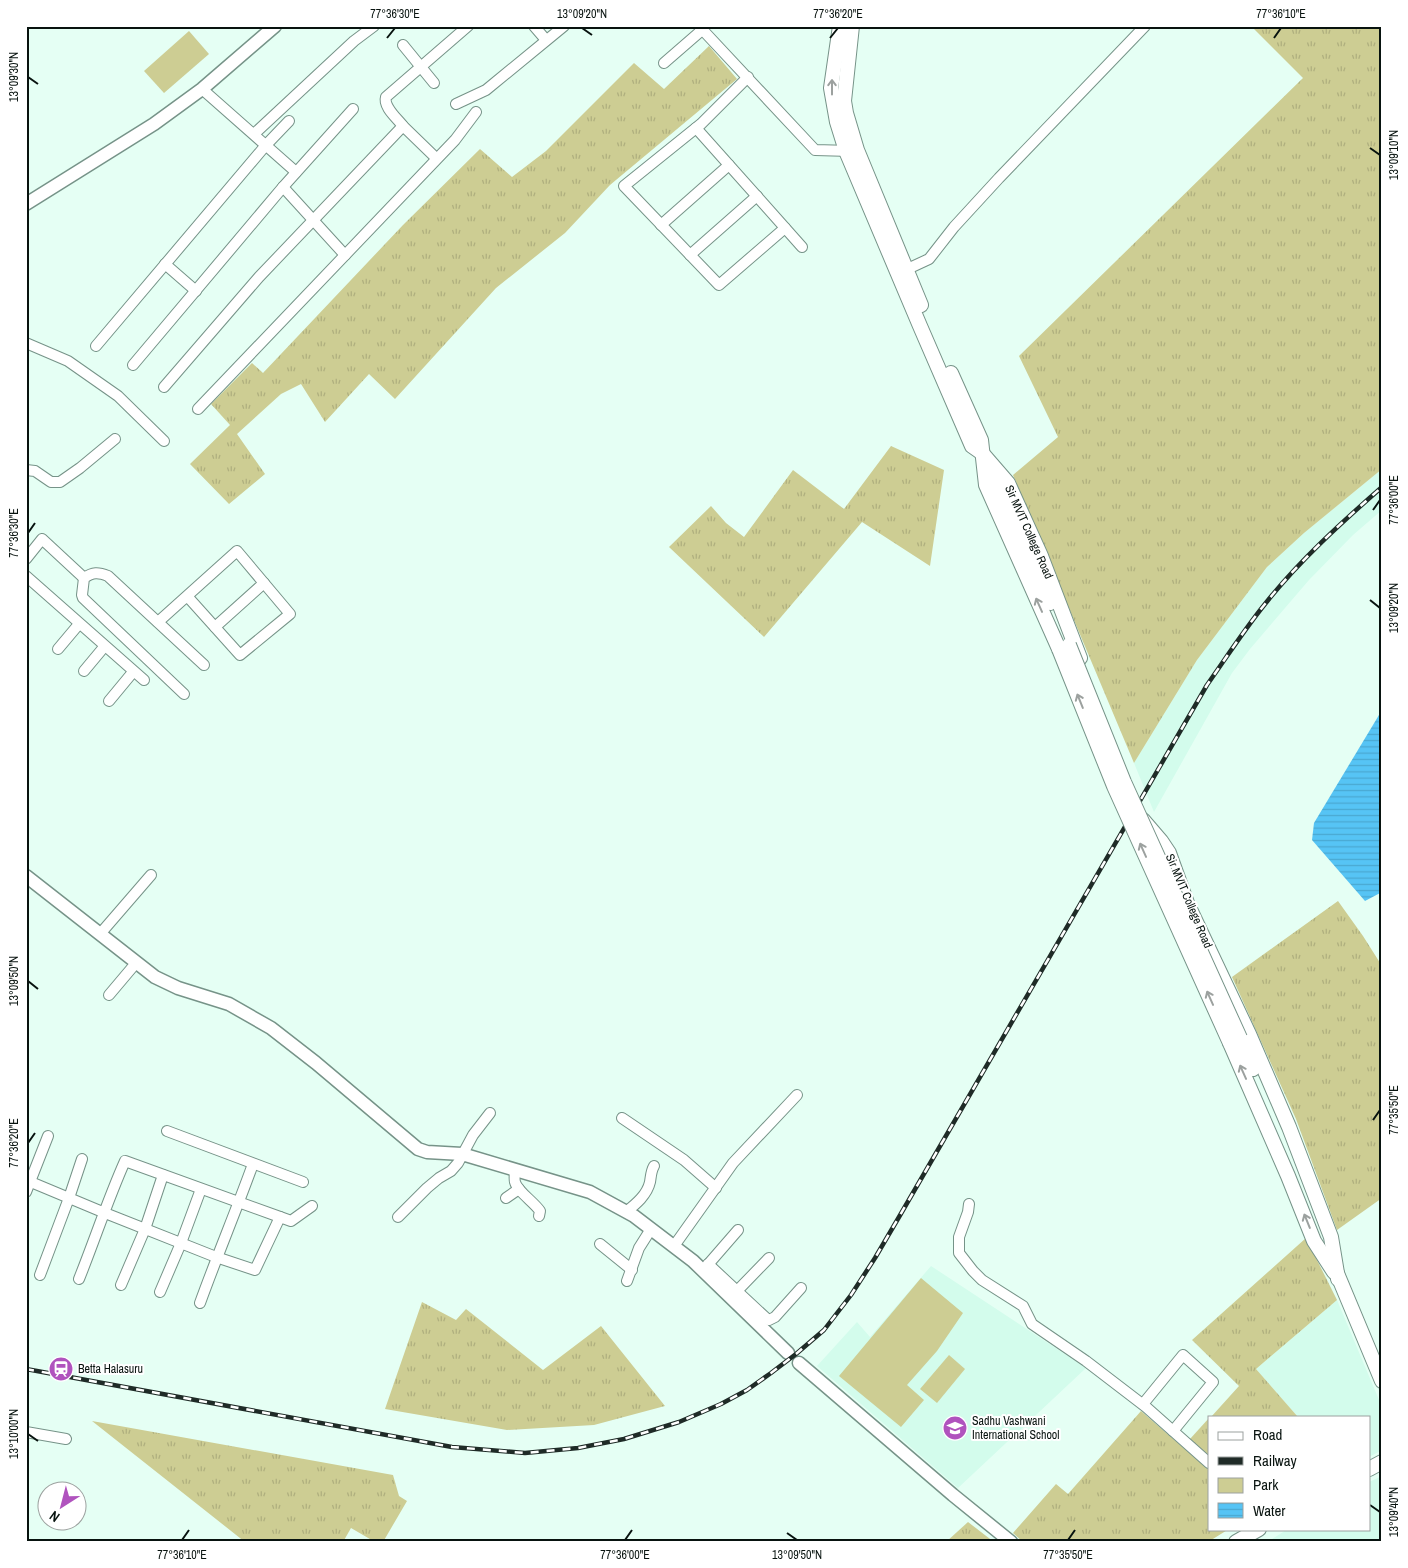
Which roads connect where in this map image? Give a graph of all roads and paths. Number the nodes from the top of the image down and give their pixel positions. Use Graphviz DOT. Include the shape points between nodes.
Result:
graph roads {
  1 [pos="275,26"];
  2 [pos="374,26"];
  3 [pos="468,26"];
  4 [pos="534,26"];
  5 [pos="564,26"];
  6 [pos="840,26"];
  7 [pos="852,26"];
  8 [pos="1145,26"];
  9 [pos="700,28"];
  10 [pos="546,40"];
  11 [pos="404,45"];
  12 [pos="664,63"];
  13 [pos="421,66"];
  14 [pos="748,77"];
  15 [pos="434,83"];
  16 [pos="202,89"];
  17 [pos="456,104"];
  18 [pos="353,109"];
  19 [pos="476,112"];
  20 [pos="289,122"];
  21 [pos="403,126"];
  22 [pos="696,128"];
  23 [pos="254,134"];
  24 [pos="266,145"];
  25 [pos="851,150"];
  26 [pos="436,158"];
  27 [pos="729,165"];
  28 [pos="296,172"];
  29 [pos="283,187"];
  30 [pos="757,196"];
  31 [pos="26,204"];
  32 [pos="313,220"];
  33 [pos="661,225"];
  34 [pos="785,228"];
  35 [pos="802,247"];
  36 [pos="345,255"];
  37 [pos="690,255"];
  38 [pos="165,264"];
  39 [pos="902,271"];
  40 [pos="196,291"];
  41 [pos="26,343"];
  42 [pos="96,346"];
  43 [pos="133,366"];
  44 [pos="164,387"];
  45 [pos="198,409"];
  46 [pos="115,438"];
  47 [pos="164,441"];
  48 [pos="982,453"];
  49 [pos="26,470"];
  50 [pos="26,559"];
  51 [pos="26,576"];
  52 [pos="84,578"];
  53 [pos="264,583"];
  54 [pos="187,596"];
  55 [pos="158,622"];
  56 [pos="79,624"];
  57 [pos="215,627"];
  58 [pos="104,647"];
  59 [pos="58,649"];
  60 [pos="204,665"];
  61 [pos="84,671"];
  62 [pos="134,672"];
  63 [pos="144,680"];
  64 [pos="184,694"];
  65 [pos="109,701"];
  66 [pos="151,874"];
  67 [pos="26,876"];
  68 [pos="100,934"];
  69 [pos="136,963"];
  70 [pos="109,994"];
  71 [pos="797,1094"];
  72 [pos="490,1113"];
  73 [pos="622,1118"];
  74 [pos="167,1131"];
  75 [pos="48,1136"];
  76 [pos="462,1154"];
  77 [pos="82,1159"];
  78 [pos="253,1164"];
  79 [pos="654,1166"];
  80 [pos="515,1170"];
  81 [pos="164,1175"];
  82 [pos="28,1181"];
  83 [pos="303,1182"];
  84 [pos="201,1188"];
  85 [pos="716,1188"];
  86 [pos="519,1189"];
  87 [pos="26,1192"];
  88 [pos="69,1198"];
  89 [pos="506,1198"];
  90 [pos="240,1202"];
  91 [pos="969,1204"];
  92 [pos="312,1206"];
  93 [pos="626,1212"];
  94 [pos="104,1213"];
  95 [pos="539,1216"];
  96 [pos="280,1217"];
  97 [pos="398,1217"];
  98 [pos="145,1229"];
  99 [pos="651,1229"];
  100 [pos="738,1230"];
  101 [pos="181,1243"];
  102 [pos="600,1244"];
  103 [pos="674,1246"];
  104 [pos="216,1257"];
  105 [pos="770,1258"];
  106 [pos="705,1268"];
  107 [pos="632,1270"];
  108 [pos="40,1275"];
  109 [pos="80,1279"];
  110 [pos="1338,1279"];
  111 [pos="628,1280"];
  112 [pos="121,1285"];
  113 [pos="801,1288"];
  114 [pos="160,1292"];
  115 [pos="737,1292"];
  116 [pos="200,1303"];
  117 [pos="788,1353"];
  118 [pos="800,1363"];
  119 [pos="1382,1381"];
  120 [pos="1143,1404"];
  121 [pos="1173,1431"];
  122 [pos="26,1432"];
  123 [pos="66,1439"];
  124 [pos="1208,1462"];
  125 [pos="1382,1462"];
  126 [pos="1370,1468"];
  127 [pos="1257,1530"];
  128 [pos="1011,1542"];
  129 [pos="1236,1542"];
  1 -- 16 [label="street"];
  2 -- 23 [label="street"];
  3 -- 13 [label="street"];
  4 -- 10 [label="street"];
  5 -- 10 [label="street"];
  25 -- 6 [label="main road, Sir MVIT College Road, one-way" via="837,122 831,88"];
  7 -- 25 [label="main road, Sir MVIT College Road" via="844,101"];
  8 -- 39 [label="street" via="999,178 929,259"];
  9 -- 12 [label="street"];
  9 -- 14 [label="street"];
  10 -- 17 [label="street" via="486,90"];
  11 -- 13 [label="street"];
  13 -- 15 [label="street"];
  13 -- 21 [label="street" via="384,100"];
  14 -- 22 [label="street"];
  14 -- 25 [label="street" via="815,150"];
  16 -- 23 [label="street"];
  16 -- 31 [label="street" via="154,124"];
  18 -- 28 [label="street"];
  19 -- 26 [label="street" via="455,140"];
  20 -- 24 [label="street"];
  21 -- 26 [label="street"];
  21 -- 32 [label="street"];
  22 -- 27 [label="street"];
  22 -- 33 [label="street" via="624,186"];
  23 -- 24 [label="street"];
  24 -- 28 [label="street"];
  24 -- 38 [label="street"];
  25 -- 39 [label="main road, Sir MVIT College Road"];
  26 -- 36 [label="street"];
  27 -- 30 [label="street"];
  27 -- 33 [label="street"];
  28 -- 29 [label="street"];
  29 -- 32 [label="street"];
  29 -- 40 [label="street"];
  30 -- 34 [label="street"];
  30 -- 37 [label="street"];
  32 -- 36 [label="street"];
  32 -- 44 [label="street"];
  33 -- 37 [label="street"];
  34 -- 35 [label="street"];
  34 -- 37 [label="street" via="719,285"];
  36 -- 45 [label="street"];
  38 -- 40 [label="street"];
  38 -- 42 [label="street"];
  39 -- 48 [label="main road, Sir MVIT College Road" via="981,440"];
  40 -- 43 [label="street"];
  41 -- 47 [label="street" via="68,361 118,396"];
  46 -- 49 [label="street" via="60,482 50,482 36,471"];
  48 -- 110 [label="main road, Sir MVIT College Road, bridge" via="986,485 1064,647 1114,786 1235,1041 1314,1240"];
  48 -- 110 [label="main road, Sir MVIT College Road" via="1008,483 1041,556 1143,822 1162,840 1169,853 1187,904 1289,1128 1331,1237"];
  50 -- 52 [label="street" via="42,539"];
  51 -- 56 [label="street"];
  52 -- 55 [label="street" via="99,572 108,576"];
  52 -- 64 [label="street" via="83,598"];
  53 -- 54 [label="street" via="236,551"];
  53 -- 57 [label="street"];
  53 -- 57 [label="street" via="290,614 240,655"];
  54 -- 55 [label="street"];
  54 -- 57 [label="street"];
  55 -- 60 [label="street"];
  56 -- 58 [label="street"];
  56 -- 59 [label="street"];
  58 -- 61 [label="street"];
  58 -- 62 [label="street"];
  62 -- 63 [label="street"];
  62 -- 65 [label="street"];
  66 -- 68 [label="street"];
  67 -- 68 [label="street"];
  68 -- 69 [label="street"];
  69 -- 70 [label="street"];
  69 -- 76 [label="street" via="155,977 229,1004 270,1028 418,1148 427,1152"];
  71 -- 85 [label="street" via="733,1163"];
  72 -- 76 [label="street"];
  73 -- 85 [label="street" via="684,1160"];
  74 -- 78 [label="street"];
  75 -- 82 [label="street"];
  76 -- 80 [label="street"];
  76 -- 97 [label="street" via="451,1171 438,1178"];
  77 -- 88 [label="street"];
  78 -- 83 [label="street"];
  78 -- 90 [label="street"];
  79 -- 93 [label="street" via="648,1189"];
  80 -- 86 [label="street" via="515,1183"];
  80 -- 93 [label="street" via="590,1192"];
  81 -- 84 [label="street"];
  81 -- 94 [label="street" via="125,1161"];
  81 -- 98 [label="street"];
  82 -- 87 [label="street"];
  82 -- 88 [label="street"];
  84 -- 90 [label="street"];
  84 -- 101 [label="street"];
  85 -- 103 [label="street"];
  86 -- 89 [label="street"];
  86 -- 95 [label="street" via="535,1204 540,1211"];
  88 -- 94 [label="street"];
  88 -- 108 [label="street"];
  90 -- 96 [label="street"];
  90 -- 104 [label="street"];
  91 -- 120 [label="street" via="959,1237 959,1253 973,1271 1022,1306 1032,1324"];
  92 -- 96 [label="street" via="291,1221"];
  93 -- 99 [label="street"];
  94 -- 98 [label="street"];
  94 -- 109 [label="street"];
  96 -- 104 [label="street" via="255,1270"];
  98 -- 101 [label="street"];
  98 -- 112 [label="street"];
  99 -- 103 [label="street"];
  99 -- 107 [label="street" via="639,1248"];
  100 -- 106 [label="street"];
  101 -- 104 [label="street"];
  101 -- 114 [label="street"];
  102 -- 107 [label="street"];
  103 -- 106 [label="street"];
  104 -- 116 [label="street"];
  105 -- 115 [label="street"];
  106 -- 115 [label="street"];
  106 -- 117 [label="street"];
  107 -- 111 [label="street"];
  110 -- 119 [label="main road, Sir MVIT College Road"];
  113 -- 115 [label="street" via="769,1320"];
  118 -- 128 [label="street"];
  120 -- 121 [label="street"];
  120 -- 121 [label="street" via="1183,1355 1213,1382"];
  121 -- 124 [label="street"];
  122 -- 123 [label="street"];
  125 -- 126 [label="main road"];
  127 -- 129 [label="main road"];
}
